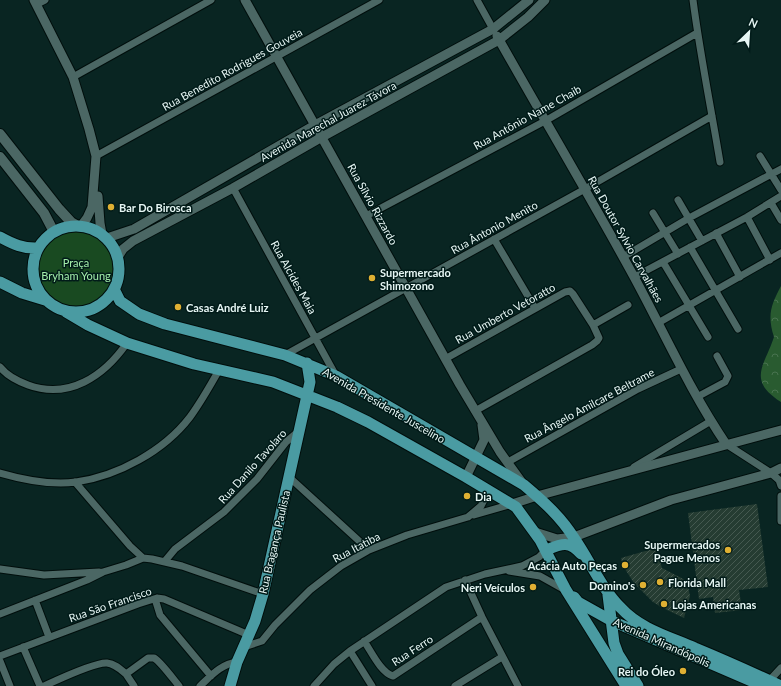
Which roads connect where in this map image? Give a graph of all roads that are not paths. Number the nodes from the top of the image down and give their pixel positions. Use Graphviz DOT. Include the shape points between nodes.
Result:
graph roads {
  1 [pos="211,0"];
  2 [pos="244,0"];
  3 [pos="379,0"];
  4 [pos="477,0"];
  5 [pos="529,0"];
  6 [pos="545,0"];
  7 [pos="693,0"];
  8 [pos="39,1"];
  9 [pos="492,29"];
  10 [pos="697,33"];
  11 [pos="499,40"];
  12 [pos="276,56"];
  13 [pos="73,77"];
  14 [pos="712,116"];
  15 [pos="546,122"];
  16 [pos="315,125"];
  17 [pos="0,134"];
  18 [pos="322,137"];
  19 [pos="760,156"];
  20 [pos="0,157"];
  21 [pos="96,160"];
  22 [pos="720,162"];
  23 [pos="781,169"];
  24 [pos="771,174"];
  25 [pos="233,188"];
  26 [pos="585,189"];
  27 [pos="781,190"];
  28 [pos="781,196"];
  29 [pos="678,200"];
  30 [pos="771,203"];
  31 [pos="653,213"];
  32 [pos="366,216"];
  33 [pos="746,217"];
  34 [pos="689,218"];
  35 [pos="781,220"];
  36 [pos="80,226"];
  37 [pos="54,232"];
  38 [pos="665,232"];
  39 [pos="716,234"];
  40 [pos="104,236"];
  41 [pos="0,237"];
  42 [pos="494,239"];
  43 [pos="702,241"];
  44 [pos="690,247"];
  45 [pos="38,248"];
  46 [pos="781,253"];
  47 [pos="678,254"];
  48 [pos="118,257"];
  49 [pos="623,257"];
  50 [pos="770,260"];
  51 [pos="663,262"];
  52 [pos="634,277"];
  53 [pos="740,277"];
  54 [pos="0,282"];
  55 [pos="405,288"];
  56 [pos="114,290"];
  57 [pos="716,290"];
  58 [pos="45,300"];
  59 [pos="628,305"];
  60 [pos="690,305"];
  61 [pos="534,308"];
  62 [pos="66,312"];
  63 [pos="658,323"];
  64 [pos="593,325"];
  65 [pos="738,328"];
  66 [pos="708,337"];
  67 [pos="316,338"];
  68 [pos="127,343"];
  69 [pos="285,355"];
  70 [pos="717,356"];
  71 [pos="445,359"];
  72 [pos="307,363"];
  73 [pos="1,369"];
  74 [pos="682,369"];
  75 [pos="219,370"];
  76 [pos="336,376"];
  77 [pos="308,395"];
  78 [pos="698,397"];
  79 [pos="475,411"];
  80 [pos="481,419"];
  81 [pos="711,421"];
  82 [pos="781,430"];
  83 [pos="300,431"];
  84 [pos="726,444"];
  85 [pos="476,456"];
  86 [pos="505,458"];
  87 [pos="781,468"];
  88 [pos="628,471"];
  89 [pos="0,473"];
  90 [pos="771,473"];
  91 [pos="289,477"];
  92 [pos="466,477"];
  93 [pos="75,482"];
  94 [pos="524,486"];
  95 [pos="781,486"];
  96 [pos="485,488"];
  97 [pos="537,496"];
  98 [pos="781,496"];
  99 [pos="512,504"];
  100 [pos="468,517"];
  101 [pos="781,521"];
  102 [pos="533,529"];
  103 [pos="574,537"];
  104 [pos="558,545"];
  105 [pos="369,550"];
  106 [pos="546,550"];
  107 [pos="143,558"];
  108 [pos="551,561"];
  109 [pos="165,562"];
  110 [pos="589,563"];
  111 [pos="0,569"];
  112 [pos="505,570"];
  113 [pos="103,572"];
  114 [pos="465,580"];
  115 [pos="566,590"];
  116 [pos="263,594"];
  117 [pos="608,597"];
  118 [pos="157,598"];
  119 [pos="35,600"];
  120 [pos="578,602"];
  121 [pos="0,614"];
  122 [pos="482,617"];
  123 [pos="612,621"];
  124 [pos="629,628"];
  125 [pos="249,635"];
  126 [pos="49,637"];
  127 [pos="364,641"];
  128 [pos="614,643"];
  129 [pos="23,647"];
  130 [pos="244,648"];
  131 [pos="350,651"];
  132 [pos="0,656"];
  133 [pos="502,657"];
  134 [pos="0,661"];
  135 [pos="235,667"];
  136 [pos="781,668"];
  137 [pos="126,674"];
  138 [pos="211,676"];
  139 [pos="317,684"];
  140 [pos="766,684"];
  141 [pos="10,686"];
  142 [pos="40,686"];
  143 [pos="44,686"];
  144 [pos="134,686"];
  145 [pos="179,686"];
  146 [pos="200,686"];
  147 [pos="230,686"];
  148 [pos="372,686"];
  149 [pos="455,686"];
  150 [pos="518,686"];
  151 [pos="626,686"];
  152 [pos="638,686"];
  153 [pos="781,686"];
  1 -- 13 [label="street"];
  2 -- 12 [label="street, Rua Sílvio Rizzardo"];
  3 -- 12 [label="street, Rua Benedito Rodrigues Gouveia"];
  4 -- 9 [label="street, Rua Doutor Sylvio Carvalhães"];
  5 -- 9 [label="street, Avenida Marechal Juarez Távora"];
  6 -- 11 [label="street, Avenida Marechal Juarez Távora"];
  7 -- 10 [label="street"];
  8 -- 13 [label="street"];
  9 -- 11 [label="street, Rua Doutor Sylvio Carvalhães"];
  9 -- 16 [label="street, Avenida Marechal Juarez Távora"];
  10 -- 14 [label="street"];
  10 -- 15 [label="street, Rua Antônio Name Chaib"];
  11 -- 15 [label="street, Rua Doutor Sylvio Carvalhães"];
  11 -- 18 [label="street, Avenida Marechal Juarez Távora"];
  12 -- 16 [label="street, Rua Sílvio Rizzardo"];
  12 -- 21 [label="street, Rua Benedito Rodrigues Gouveia"];
  13 -- 21 [label="street"];
  14 -- 22 [label="street"];
  14 -- 26 [label="street, Rua Ântonio Menito"];
  15 -- 26 [label="street, Rua Doutor Sylvio Carvalhães"];
  15 -- 32 [label="street, Rua Antônio Name Chaib"];
  16 -- 18 [label="street, Rua Sílvio Rizzardo"];
  16 -- 40 [label="street, Avenida Marechal Juarez Távora" via="134,229"];
  17 -- 36 [label="main road" via="59,209 71,222"];
  18 -- 25 [label="street, Avenida Marechal Juarez Távora"];
  18 -- 32 [label="street, Rua Sílvio Rizzardo"];
  19 -- 24 [label="street"];
  20 -- 37 [label="main road" via="38,206"];
  21 -- 36 [label="street" via="92,207 89,216"];
  21 -- 40 [label="street" via="100,223"];
  23 -- 24 [label="street"];
  24 -- 27 [label="street"];
  24 -- 34 [label="street"];
  25 -- 48 [label="street, Avenida Marechal Juarez Távora" via="133,241"];
  25 -- 67 [label="street, Rua Alcides Maia"];
  26 -- 42 [label="street, Rua Ântonio Menito"];
  26 -- 49 [label="street, Rua Doutor Sylvio Carvalhães"];
  28 -- 30 [label="street"];
  29 -- 34 [label="street"];
  30 -- 33 [label="street"];
  30 -- 35 [label="street"];
  31 -- 38 [label="street"];
  32 -- 55 [label="street, Rua Sílvio Rizzardo"];
  33 -- 39 [label="street"];
  33 -- 50 [label="street"];
  34 -- 38 [label="street"];
  34 -- 43 [label="street"];
  36 -- 37 [label="main road" via="66,227"];
  36 -- 40 [label="main road"];
  37 -- 45 [label="main road"];
  38 -- 47 [label="street"];
  38 -- 49 [label="street"];
  39 -- 43 [label="street"];
  39 -- 53 [label="street"];
  40 -- 48 [label="main road" via="114,247"];
  41 -- 45 [label="main road" via="19,246"];
  42 -- 55 [label="street, Rua Ântonio Menito"];
  42 -- 61 [label="street"];
  43 -- 44 [label="street"];
  44 -- 47 [label="street"];
  44 -- 57 [label="street"];
  45 -- 58 [label="main road" via="34,258 33,275 38,291"];
  46 -- 50 [label="street"];
  47 -- 51 [label="street"];
  48 -- 56 [label="main road" via="120,272"];
  49 -- 52 [label="street, Rua Doutor Sylvio Carvalhães"];
  50 -- 53 [label="street"];
  51 -- 52 [label="street"];
  51 -- 60 [label="street"];
  52 -- 63 [label="street, Rua Doutor Sylvio Carvalhães"];
  53 -- 57 [label="street"];
  54 -- 58 [label="main road" via="22,294"];
  55 -- 67 [label="street, Rua Ântonio Menito"];
  55 -- 71 [label="street, Rua Sílvio Rizzardo"];
  56 -- 62 [label="main road" via="106,301 96,308 81,313"];
  56 -- 69 [label="main road, Avenida Presidente Juscelino" via="120,301 139,314 165,324"];
  57 -- 60 [label="street"];
  57 -- 65 [label="street"];
  58 -- 62 [label="main road"];
  59 -- 64 [label="street"];
  60 -- 63 [label="street"];
  60 -- 66 [label="street"];
  61 -- 64 [label="street, Rua Umberto Vetoratto" via="570,291 578,299"];
  61 -- 71 [label="street, Rua Umberto Vetoratto"];
  62 -- 68 [label="main road, Avenida Presidente Juscelino"];
  63 -- 74 [label="street, Rua Doutor Sylvio Carvalhães"];
  64 -- 79 [label="street, Rua Umberto Vetoratto" via="599,338 592,345"];
  67 -- 69 [label="street, Rua Ântonio Menito"];
  67 -- 76 [label="street, Rua Alcides Maia"];
  68 -- 73 [label="street" via="110,365 96,376 66,388 34,387 14,379"];
  68 -- 75 [label="main road, Avenida Presidente Juscelino"];
  69 -- 72 [label="main road, Avenida Presidente Juscelino"];
  70 -- 78 [label="street" via="728,376 727,379"];
  71 -- 79 [label="street, Rua Sílvio Rizzardo"];
  72 -- 76 [label="main road, Avenida Presidente Juscelino"];
  72 -- 77 [label="main road, Rua Bragança Paulista" via="310,382"];
  74 -- 78 [label="street, Rua Doutor Sylvio Carvalhães"];
  74 -- 86 [label="street, Rua Ângelo Amilcare Beltrame"];
  75 -- 77 [label="main road, Avenida Presidente Juscelino" via="273,382"];
  75 -- 93 [label="street" via="190,417 172,436 124,468"];
  76 -- 85 [label="main road, Avenida Presidente Juscelino"];
  77 -- 83 [label="main road, Rua Bragança Paulista"];
  77 -- 92 [label="main road, Avenida Presidente Juscelino" via="368,422"];
  78 -- 81 [label="street, Rua Doutor Sylvio Carvalhães"];
  79 -- 80 [label="street, Rua Sílvio Rizzardo"];
  80 -- 85 [label="street" via="484,436"];
  80 -- 86 [label="street, Rua Sílvio Rizzardo"];
  81 -- 84 [label="street, Rua Doutor Sylvio Carvalhães"];
  81 -- 88 [label="street"];
  82 -- 84 [label="street"];
  83 -- 91 [label="main road, Rua Bragança Paulista"];
  83 -- 109 [label="street, Rua Danilo Tavolaro" via="286,442 257,479 224,512 175,549"];
  84 -- 88 [label="street"];
  84 -- 90 [label="street, Rua Doutor Sylvio Carvalhães"];
  85 -- 86 [label="street" via="482,448 489,446"];
  85 -- 92 [label="street"];
  85 -- 94 [label="main road, Avenida Presidente Juscelino"];
  86 -- 94 [label="street, Rua Sílvio Rizzardo"];
  87 -- 90 [label="street"];
  88 -- 97 [label="street"];
  89 -- 93 [label="street" via="30,480"];
  90 -- 95 [label="street, Rua Doutor Sylvio Carvalhães" via="779,480"];
  90 -- 103 [label="street" via="671,500"];
  91 -- 105 [label="street"];
  91 -- 116 [label="main road, Rua Bragança Paulista"];
  92 -- 96 [label="main road, Avenida Presidente Juscelino"];
  93 -- 107 [label="street"];
  94 -- 97 [label="main road, Avenida Presidente Juscelino"];
  96 -- 99 [label="main road, Avenida Presidente Juscelino"];
  96 -- 100 [label="street, Rua Itatiba" via="481,506"];
  97 -- 99 [label="street"];
  97 -- 103 [label="main road, Avenida Presidente Juscelino"];
  98 -- 101 [label="street"];
  99 -- 100 [label="street"];
  99 -- 102 [label="main road, Avenida Presidente Juscelino"];
  100 -- 105 [label="street, Rua Itatiba" via="407,535"];
  102 -- 103 [label="street" via="557,538"];
  102 -- 106 [label="main road, Avenida Presidente Juscelino"];
  103 -- 110 [label="main road, Avenida Presidente Juscelino"];
  104 -- 106 [label="main road"];
  104 -- 108 [label="main road"];
  104 -- 110 [label="main road" via="567,544 576,548"];
  105 -- 130 [label="street, Rua Itatiba" via="341,566 310,590 262,641"];
  106 -- 108 [label="main road, Avenida Presidente Juscelino"];
  106 -- 112 [label="street" via="528,564"];
  107 -- 109 [label="street"];
  107 -- 113 [label="street"];
  108 -- 115 [label="main road, Avenida Presidente Juscelino"];
  109 -- 116 [label="street"];
  110 -- 117 [label="main road, Avenida Presidente Juscelino"];
  111 -- 113 [label="street" via="44,575"];
  112 -- 114 [label="street"];
  112 -- 115 [label="street" via="540,576"];
  113 -- 119 [label="street"];
  114 -- 122 [label="street"];
  114 -- 127 [label="street" via="446,587"];
  115 -- 120 [label="main road, Avenida Mirandópolis"];
  115 -- 151 [label="main road"];
  116 -- 125 [label="main road, Rua Bragança Paulista" via="256,621"];
  117 -- 120 [label="main road" via="608,606 603,608"];
  117 -- 123 [label="main road"];
  117 -- 140 [label="main road, Avenida Mirandópolis" via="630,617 645,626"];
  118 -- 125 [label="street, Rua São Francisco"];
  118 -- 126 [label="street, Rua São Francisco"];
  118 -- 138 [label="street" via="160,615"];
  119 -- 121 [label="street"];
  119 -- 126 [label="street"];
  120 -- 123 [label="main road, Avenida Mirandópolis"];
  122 -- 127 [label="street, Rua Ferro" via="393,676 382,670"];
  122 -- 133 [label="street"];
  123 -- 124 [label="main road, Avenida Mirandópolis"];
  123 -- 128 [label="main road"];
  124 -- 128 [label="main road"];
  124 -- 140 [label="main road, Avenida Mirandópolis"];
  125 -- 130 [label="main road, Rua Bragança Paulista"];
  126 -- 129 [label="street, Rua São Francisco"];
  127 -- 131 [label="street"];
  128 -- 152 [label="main road" via="621,660"];
  129 -- 132 [label="street, Rua São Francisco"];
  129 -- 142 [label="street"];
  130 -- 135 [label="main road, Rua Bragança Paulista"];
  131 -- 139 [label="street" via="334,664"];
  131 -- 148 [label="street"];
  133 -- 149 [label="street"];
  133 -- 150 [label="street"];
  134 -- 141 [label="street"];
  135 -- 138 [label="street" via="229,663"];
  135 -- 147 [label="main road, Rua Bragança Paulista"];
  136 -- 140 [label="street"];
  137 -- 143 [label="street" via="112,664 103,663"];
  137 -- 144 [label="street"];
  137 -- 145 [label="street" via="148,658 154,658"];
  138 -- 146 [label="street"];
  140 -- 153 [label="main road, Avenida Mirandópolis"];
}
